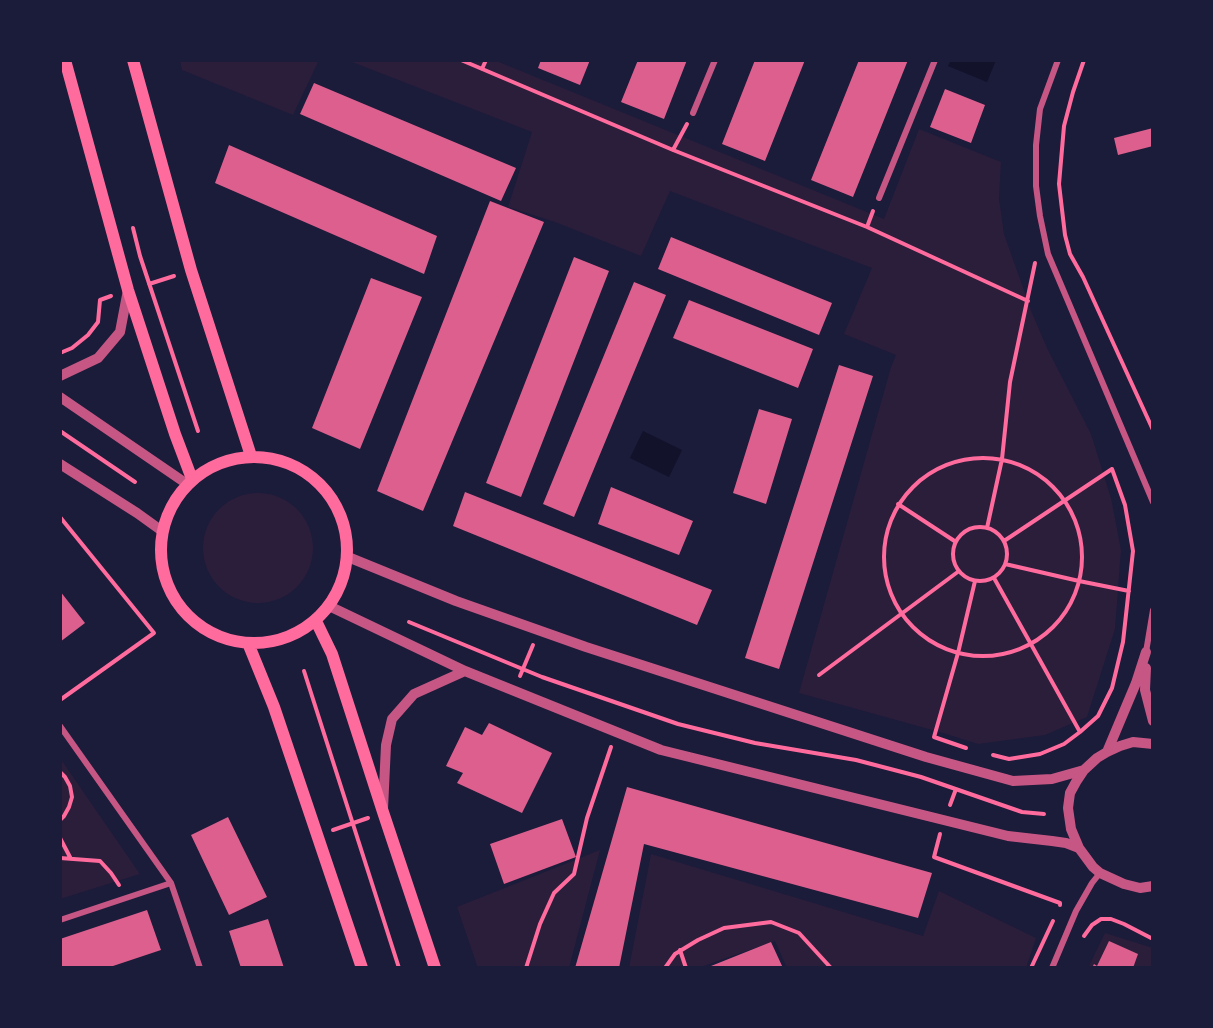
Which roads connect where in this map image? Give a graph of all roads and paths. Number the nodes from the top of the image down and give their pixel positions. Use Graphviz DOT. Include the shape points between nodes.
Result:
graph roads {
  1 [pos="65,60"];
  2 [pos="133,60"];
  3 [pos="461,60"];
  4 [pos="486,60"];
  5 [pos="715,60"];
  6 [pos="935,60"];
  7 [pos="1058,60"];
  8 [pos="1084,60"];
  9 [pos="482,69"];
  10 [pos="693,113"];
  11 [pos="673,150"];
  12 [pos="879,198"];
  13 [pos="130,221"];
  14 [pos="191,270"];
  15 [pos="149,284"];
  16 [pos="128,290"];
  17 [pos="60,352"];
  18 [pos="60,376"];
  19 [pos="60,397"];
  20 [pos="1153,430"];
  21 [pos="60,431"];
  22 [pos="198,431"];
  23 [pos="251,456"];
  24 [pos="1002,459"];
  25 [pos="60,464"];
  26 [pos="135,482"];
  27 [pos="189,482"];
  28 [pos="1064,500"];
  29 [pos="1153,502"];
  30 [pos="898,504"];
  31 [pos="60,517"];
  32 [pos="987,528"];
  33 [pos="162,531"];
  34 [pos="1004,541"];
  35 [pos="956,542"];
  36 [pos="348,557"];
  37 [pos="1005,564"];
  38 [pos="959,571"];
  39 [pos="994,578"];
  40 [pos="975,581"];
  41 [pos="1079,581"];
  42 [pos="1129,591"];
  43 [pos="329,606"];
  44 [pos="1153,610"];
  45 [pos="901,613"];
  46 [pos="316,621"];
  47 [pos="407,621"];
  48 [pos="540,630"];
  49 [pos="248,643"];
  50 [pos="1030,644"];
  51 [pos="1146,652"];
  52 [pos="958,653"];
  53 [pos="523,669"];
  54 [pos="304,671"];
  55 [pos="465,671"];
  56 [pos="819,675"];
  57 [pos="514,691"];
  58 [pos="60,700"];
  59 [pos="1153,720"];
  60 [pos="60,726"];
  61 [pos="616,732"];
  62 [pos="1080,732"];
  63 [pos="1153,744"];
  64 [pos="1107,752"];
  65 [pos="990,754"];
  66 [pos="964,768"];
  67 [pos="1084,770"];
  68 [pos="60,772"];
  69 [pos="956,790"];
  70 [pos="383,812"];
  71 [pos="1044,813"];
  72 [pos="60,820"];
  73 [pos="945,820"];
  74 [pos="352,823"];
  75 [pos="318,835"];
  76 [pos="60,838"];
  77 [pos="1078,848"];
  78 [pos="60,858"];
  79 [pos="71,860"];
  80 [pos="1100,873"];
  81 [pos="171,883"];
  82 [pos="1153,886"];
  83 [pos="1140,888"];
  84 [pos="1153,893"];
  85 [pos="127,898"];
  86 [pos="60,920"];
  87 [pos="1053,921"];
  88 [pos="1069,929"];
  89 [pos="1153,939"];
  90 [pos="680,951"];
  91 [pos="200,968"];
  92 [pos="362,968"];
  93 [pos="399,968"];
  94 [pos="435,968"];
  95 [pos="526,968"];
  96 [pos="665,968"];
  97 [pos="686,968"];
  98 [pos="831,968"];
  99 [pos="1030,968"];
  100 [pos="1052,968"];
  1 -- 16 [label="main road"];
  2 -- 14 [label="main road"];
  3 -- 9 [label="path"];
  4 -- 9 [label="path"];
  5 -- 10 [label="street"];
  6 -- 12 [label="street"];
  7 -- 29 [label="street" via="1040,110 1036,145 1036,186 1048,254"];
  8 -- 20 [label="path" via="1064,126 1059,184 1065,235 1070,254"];
  9 -- 11 [label="path"];
  10 -- 11 [label="path"];
  11 -- 24 [label="path" via="867,227 1028,301 1010,382"];
  13 -- 15 [label="path"];
  14 -- 15 [label="path"];
  14 -- 23 [label="main road"];
  15 -- 16 [label="path"];
  15 -- 22 [label="path"];
  16 -- 17 [label="path" via="100,300 98,322 72,348"];
  16 -- 18 [label="street" via="120,332 98,358"];
  16 -- 27 [label="main road"];
  19 -- 27 [label="street"];
  21 -- 26 [label="path"];
  23 -- 27 [label="main road" via="219,462"];
  23 -- 36 [label="main road" via="294,464 328,492 344,523"];
  24 -- 28 [label="path" via="1026,467 1047,481"];
  24 -- 30 [label="path" via="972,458 943,465 918,481"];
  24 -- 32 [label="path"];
  25 -- 33 [label="street"];
  27 -- 33 [label="main road" via="171,506"];
  28 -- 34 [label="path"];
  28 -- 41 [label="path" via="1077,525 1082,553"];
  28 -- 42 [label="path" via="1112,469 1125,505 1133,551"];
  30 -- 35 [label="path"];
  30 -- 45 [label="path" via="887,530 884,559 889,587"];
  31 -- 58 [label="path" via="154,633"];
  32 -- 34 [label="path"];
  32 -- 35 [label="path" via="969,530"];
  33 -- 49 [label="main road" via="161,559 168,586 183,610 212,633"];
  34 -- 37 [label="path"];
  35 -- 38 [label="path" via="953,557"];
  36 -- 43 [label="main road" via="342,583"];
  36 -- 48 [label="street"];
  37 -- 39 [label="path"];
  37 -- 41 [label="path"];
  38 -- 40 [label="path"];
  38 -- 45 [label="path"];
  39 -- 40 [label="path"];
  39 -- 50 [label="path"];
  40 -- 52 [label="path"];
  41 -- 42 [label="path"];
  41 -- 50 [label="path" via="1069,606 1052,628"];
  42 -- 62 [label="path" via="1112,688 1098,716"];
  43 -- 46 [label="main road"];
  43 -- 55 [label="street"];
  44 -- 51 [label="street"];
  45 -- 52 [label="path" via="917,631"];
  45 -- 56 [label="path"];
  46 -- 49 [label="main road" via="284,639"];
  46 -- 70 [label="main road" via="332,654"];
  47 -- 53 [label="path"];
  48 -- 53 [label="path"];
  48 -- 66 [label="street"];
  49 -- 75 [label="main road"];
  50 -- 52 [label="path" via="1008,653"];
  50 -- 62 [label="path"];
  51 -- 59 [label="street" via="1145,690"];
  51 -- 64 [label="street"];
  52 -- 66 [label="path" via="934,736 972,750"];
  53 -- 57 [label="path"];
  53 -- 69 [label="path" via="678,724 755,743 856,760"];
  54 -- 74 [label="path"];
  55 -- 57 [label="street"];
  55 -- 70 [label="street" via="414,694 392,719 386,745"];
  57 -- 61 [label="street"];
  60 -- 81 [label="street"];
  61 -- 73 [label="street" via="661,750"];
  61 -- 95 [label="path" via="587,818 574,874 554,893"];
  62 -- 65 [label="path" via="1040,754 1009,759"];
  63 -- 64 [label="street" via="1133,742"];
  64 -- 67 [label="street"];
  66 -- 67 [label="street" via="1013,781 1052,779"];
  66 -- 69 [label="path"];
  67 -- 77 [label="street" via="1070,793 1068,808"];
  68 -- 72 [label="path" via="72,797"];
  69 -- 71 [label="path" via="1022,812"];
  69 -- 73 [label="path"];
  70 -- 74 [label="path"];
  70 -- 94 [label="main road"];
  73 -- 77 [label="street"];
  73 -- 87 [label="path" via="934,857 1060,903"];
  74 -- 75 [label="path"];
  74 -- 93 [label="path"];
  75 -- 92 [label="main road"];
  76 -- 79 [label="path"];
  77 -- 80 [label="street"];
  78 -- 79 [label="path"];
  79 -- 85 [label="path" via="100,861"];
  80 -- 83 [label="street"];
  80 -- 88 [label="street"];
  81 -- 85 [label="street"];
  81 -- 91 [label="street"];
  82 -- 83 [label="street"];
  83 -- 84 [label="street"];
  85 -- 86 [label="street"];
  87 -- 88 [label="path"];
  87 -- 99 [label="path"];
  88 -- 89 [label="path" via="1084,936 1101,919 1111,919"];
  88 -- 100 [label="street"];
  90 -- 96 [label="path"];
  90 -- 97 [label="path"];
  90 -- 98 [label="path" via="724,928 771,922 799,933"];
}
